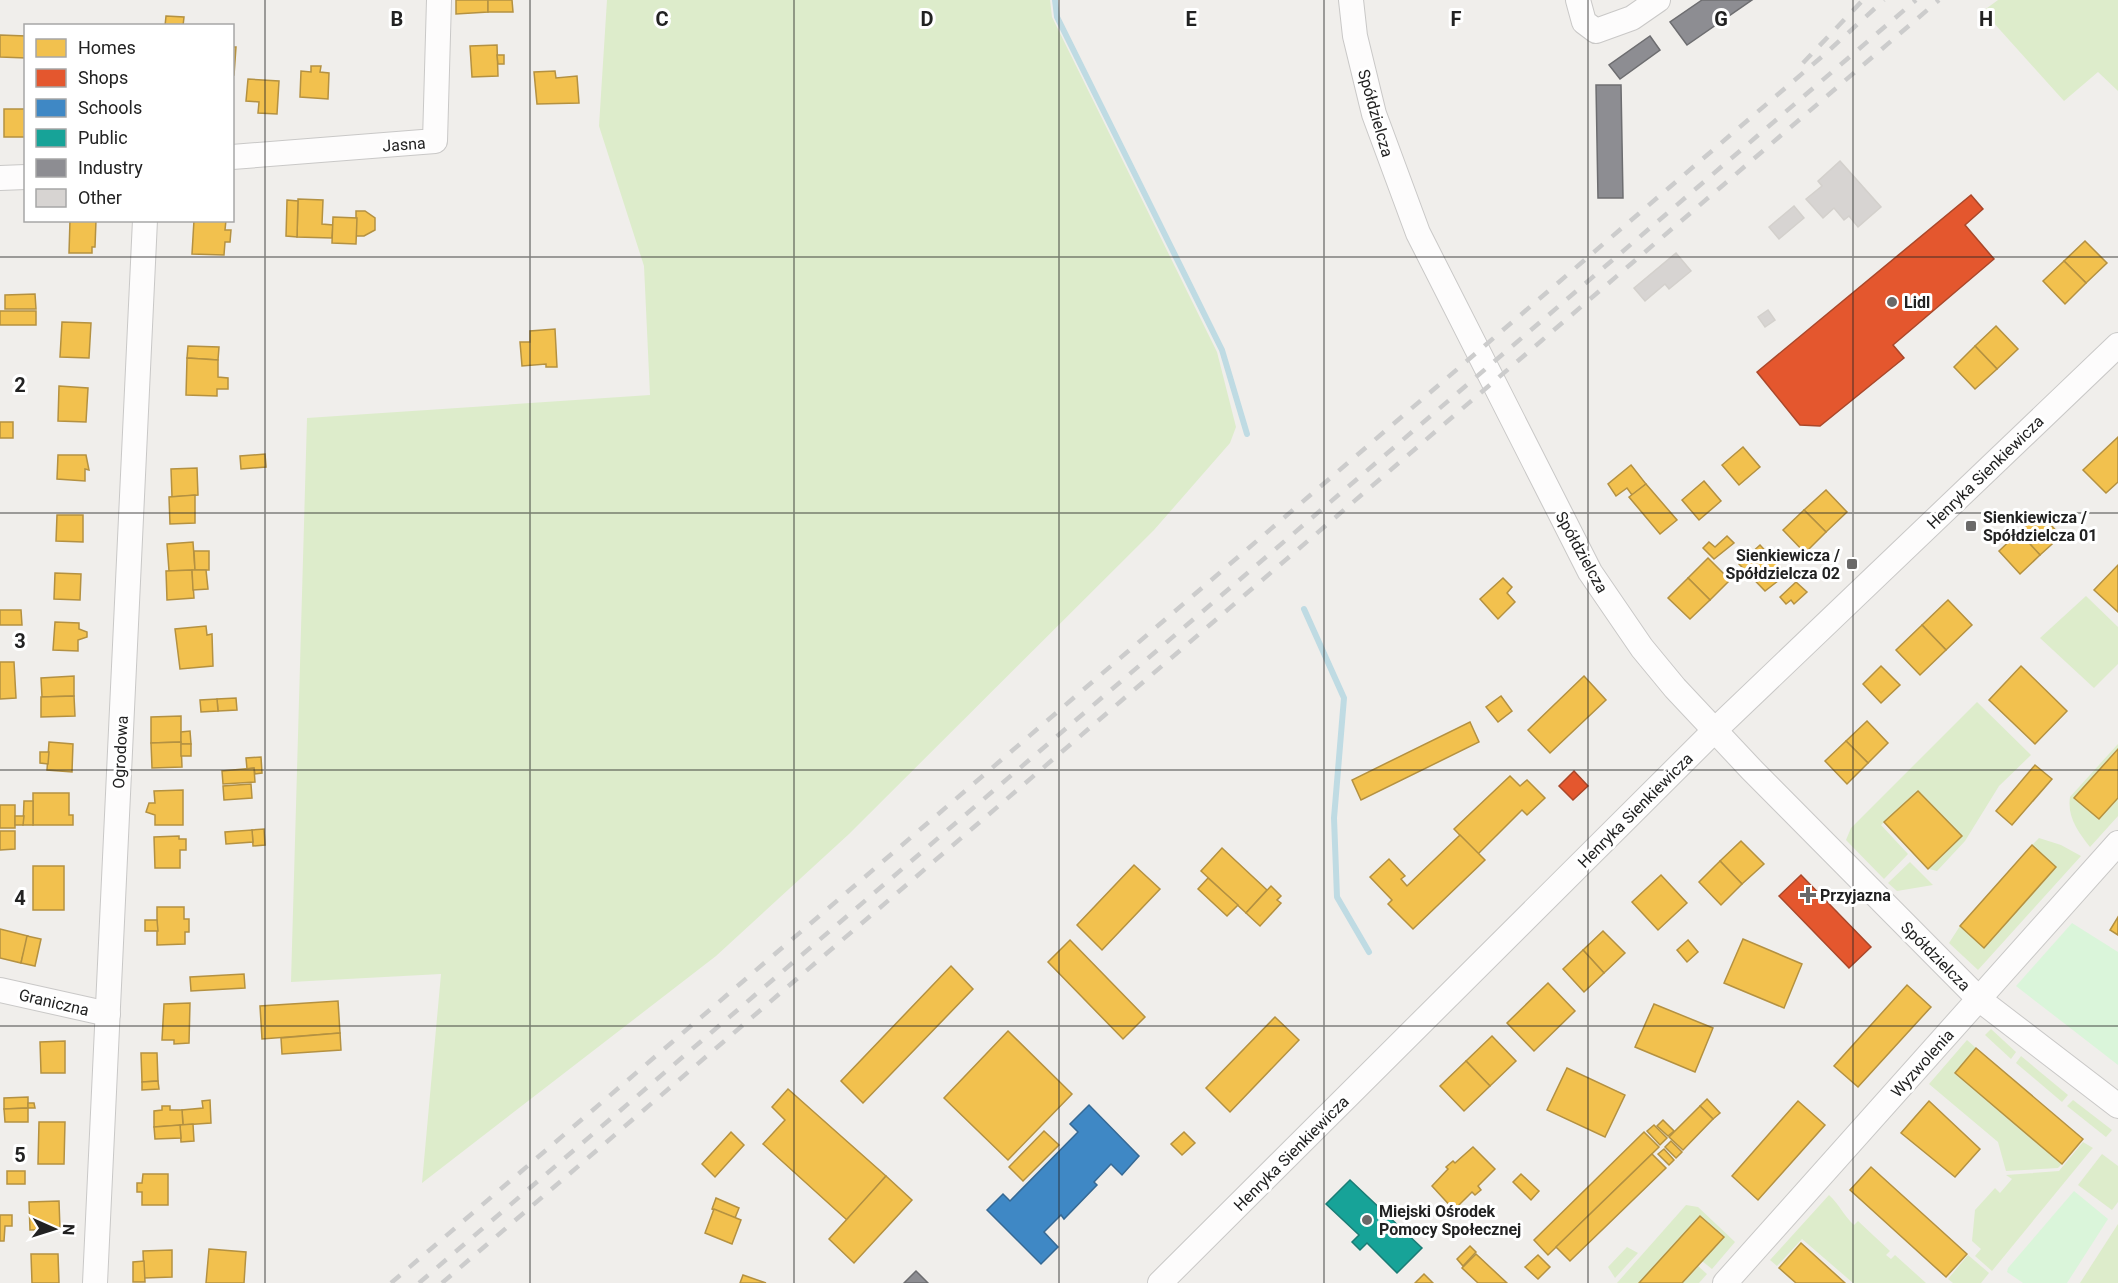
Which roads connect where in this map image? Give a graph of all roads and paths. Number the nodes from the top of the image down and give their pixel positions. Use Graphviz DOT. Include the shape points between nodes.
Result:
graph roads {
  1 [pos="439,0"];
  2 [pos="1351,0"];
  3 [pos="1658,0"];
  4 [pos="1581,11"];
  5 [pos="234,157"];
  6 [pos="24,177"];
  7 [pos="0,178"];
  8 [pos="145,222"];
  9 [pos="2118,345"];
  10 [pos="1715,730"];
  11 [pos="2118,843"];
  12 [pos="0,990"];
  13 [pos="1980,1000"];
  14 [pos="108,1014"];
  15 [pos="2118,1106"];
  16 [pos="95,1283"];
  17 [pos="1160,1283"];
  18 [pos="1725,1283"];
  1 -- 5 [label="street, Jasna" via="435,141"];
  2 -- 10 [label="street, Spółdzielcza" via="1355,36 1374,114 1418,233 1590,572 1642,648"];
  3 -- 4 [label="street" via="1616,26 1596,31"];
  6 -- 7 [label="street"];
  8 -- 14 [label="street, Ogrodowa"];
  9 -- 10 [label="street, Henryka Sienkiewicza"];
  10 -- 13 [label="street, Spółdzielcza"];
  10 -- 17 [label="street, Henryka Sienkiewicza"];
  11 -- 13 [label="street, Wyzwolenia"];
  12 -- 14 [label="street, Graniczna"];
  13 -- 15 [label="street, Spółdzielcza"];
  13 -- 18 [label="street, Wyzwolenia"];
  14 -- 16 [label="street, Ogrodowa"];
}
